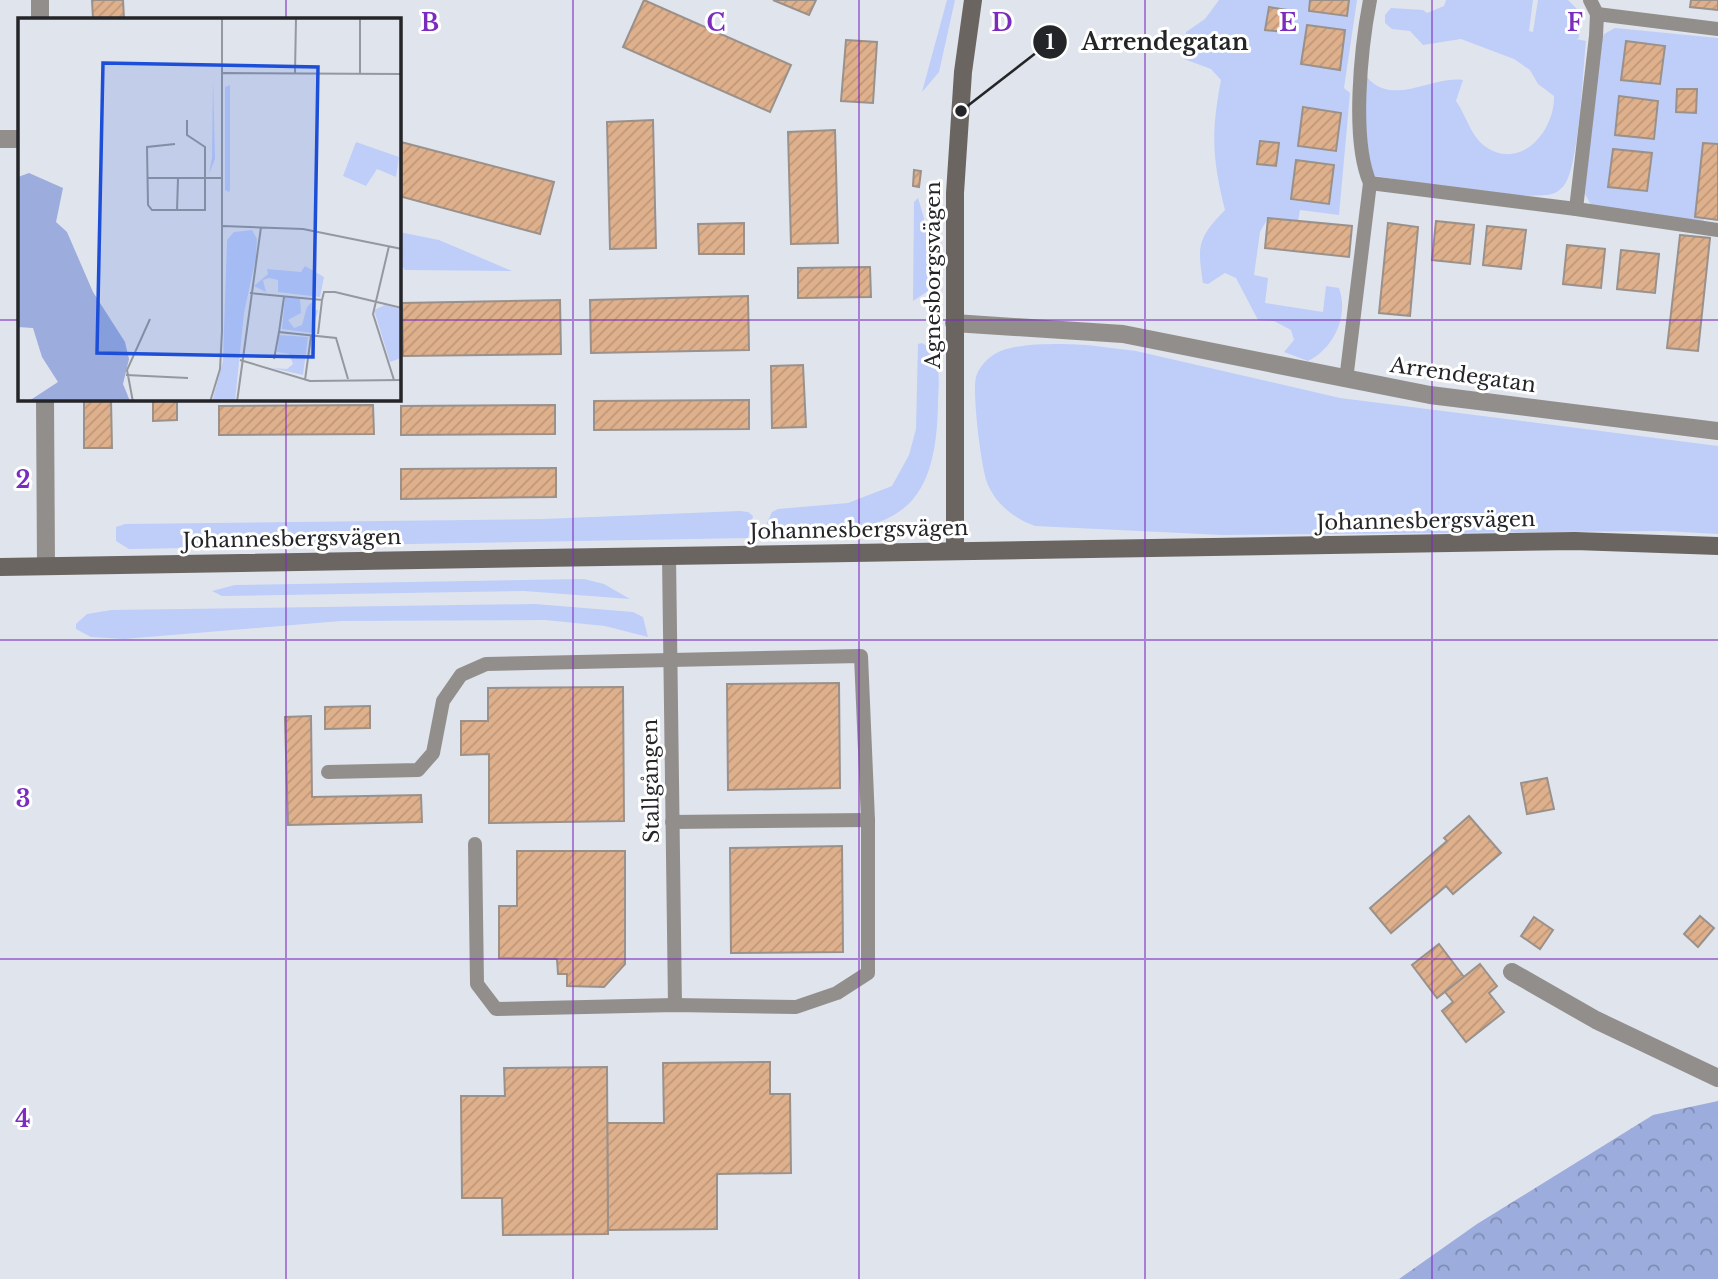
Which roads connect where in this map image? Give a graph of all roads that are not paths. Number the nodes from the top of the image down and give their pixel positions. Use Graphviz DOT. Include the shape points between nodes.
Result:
graph roads {
  1 [pos="40,0"];
  2 [pos="973,0"];
  3 [pos="1370,0"];
  4 [pos="1590,0"];
  5 [pos="1597,14"];
  6 [pos="40,18"];
  7 [pos="1718,29"];
  8 [pos="0,139"];
  9 [pos="18,139"];
  10 [pos="1370,183"];
  11 [pos="1576,209"];
  12 [pos="1718,230"];
  13 [pos="954,323"];
  14 [pos="1346,380"];
  15 [pos="45,401"];
  16 [pos="1718,430"];
  17 [pos="1718,546"];
  18 [pos="955,551"];
  19 [pos="669,556"];
  20 [pos="46,566"];
  21 [pos="0,567"];
  22 [pos="670,661"];
  23 [pos="328,772"];
  24 [pos="867,820"];
  25 [pos="672,822"];
  26 [pos="475,844"];
  27 [pos="1512,972"];
  28 [pos="675,1004"];
  29 [pos="1718,1078"];
  1 -- 6 [label="street"];
  2 -- 13 [label="street, Agnesborgsvägen" via="955,193"];
  3 -- 10 [label="lane" via="1361,56 1360,147"];
  4 -- 5 [label="lane"];
  5 -- 7 [label="lane"];
  5 -- 11 [label="lane"];
  8 -- 9 [label="street"];
  10 -- 11 [label="lane"];
  10 -- 14 [label="lane"];
  11 -- 12 [label="lane"];
  13 -- 14 [label="street, Arrendegatan" via="1123,334"];
  13 -- 18 [label="street, Agnesborgsvägen"];
  14 -- 16 [label="street, Arrendegatan" via="1430,395"];
  15 -- 20 [label="street"];
  17 -- 18 [label="street, Johannesbergsvägen" via="1575,541"];
  18 -- 19 [label="street, Johannesbergsvägen"];
  19 -- 20 [label="street, Johannesbergsvägen"];
  19 -- 22 [label="lane, Stallgången"];
  20 -- 21 [label="street, Johannesbergsvägen"];
  22 -- 23 [label="lane" via="486,664 461,675 443,701 433,753 418,769"];
  22 -- 24 [label="lane" via="861,656"];
  22 -- 25 [label="lane, Stallgången"];
  24 -- 25 [label="lane"];
  24 -- 28 [label="lane" via="868,973 837,993 796,1007"];
  25 -- 28 [label="lane, Stallgången"];
  26 -- 28 [label="lane" via="477,984 496,1009"];
  27 -- 29 [label="street" via="1596,1020"];
}
